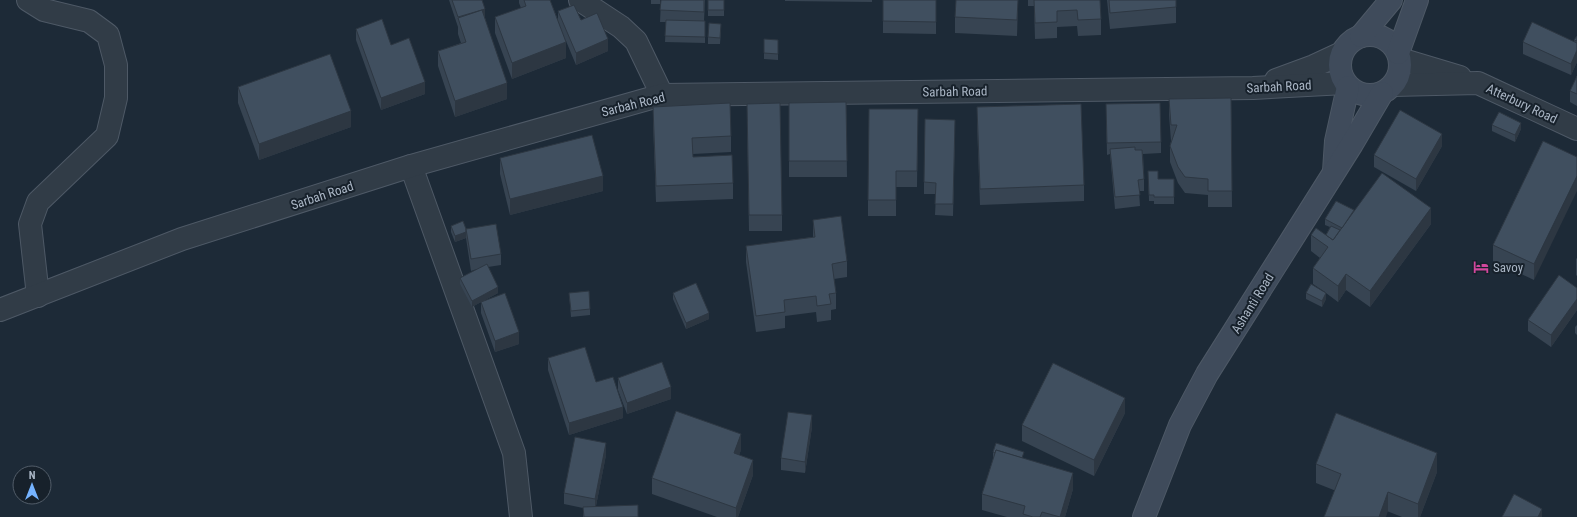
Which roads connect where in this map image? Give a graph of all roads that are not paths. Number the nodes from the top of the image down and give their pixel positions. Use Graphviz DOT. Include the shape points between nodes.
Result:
graph roads {
  1 [pos="28,0"];
  2 [pos="580,0"];
  3 [pos="1391,0"];
  4 [pos="1417,0"];
  5 [pos="1361,36"];
  6 [pos="1342,54"];
  7 [pos="1399,56"];
  8 [pos="1478,83"];
  9 [pos="1347,85"];
  10 [pos="1253,88"];
  11 [pos="1387,89"];
  12 [pos="662,95"];
  13 [pos="1577,129"];
  14 [pos="411,166"];
  15 [pos="1334,173"];
  16 [pos="38,296"];
  17 [pos="0,310"];
  18 [pos="521,517"];
  19 [pos="1144,517"];
  1 -- 16 [label="street" via="44,10 90,21 108,36 116,65 116,98 107,136 38,202 30,224"];
  2 -- 12 [label="street" via="621,27 636,41"];
  3 -- 5 [label="street"];
  4 -- 7 [label="street"];
  5 -- 6 [label="street" via="1353,40"];
  5 -- 7 [label="street" via="1382,37 1392,44"];
  6 -- 9 [label="street" via="1340,74"];
  6 -- 10 [label="street"];
  7 -- 8 [label="street"];
  7 -- 11 [label="street" via="1400,73"];
  8 -- 11 [label="street, Atterbury Road"];
  8 -- 13 [label="street, Atterbury Road"];
  9 -- 10 [label="street, Sarbah Road"];
  9 -- 11 [label="street" via="1364,95"];
  9 -- 15 [label="street, Ashanti Road" via="1336,141"];
  10 -- 12 [label="street, Sarbah Road"];
  11 -- 15 [label="street"];
  12 -- 14 [label="street, Sarbah Road"];
  14 -- 16 [label="street, Sarbah Road" via="182,239"];
  14 -- 18 [label="street" via="514,453"];
  15 -- 19 [label="street, Ashanti Road" via="1207,374 1180,425"];
  16 -- 17 [label="street, Sarbah Road"];
}
